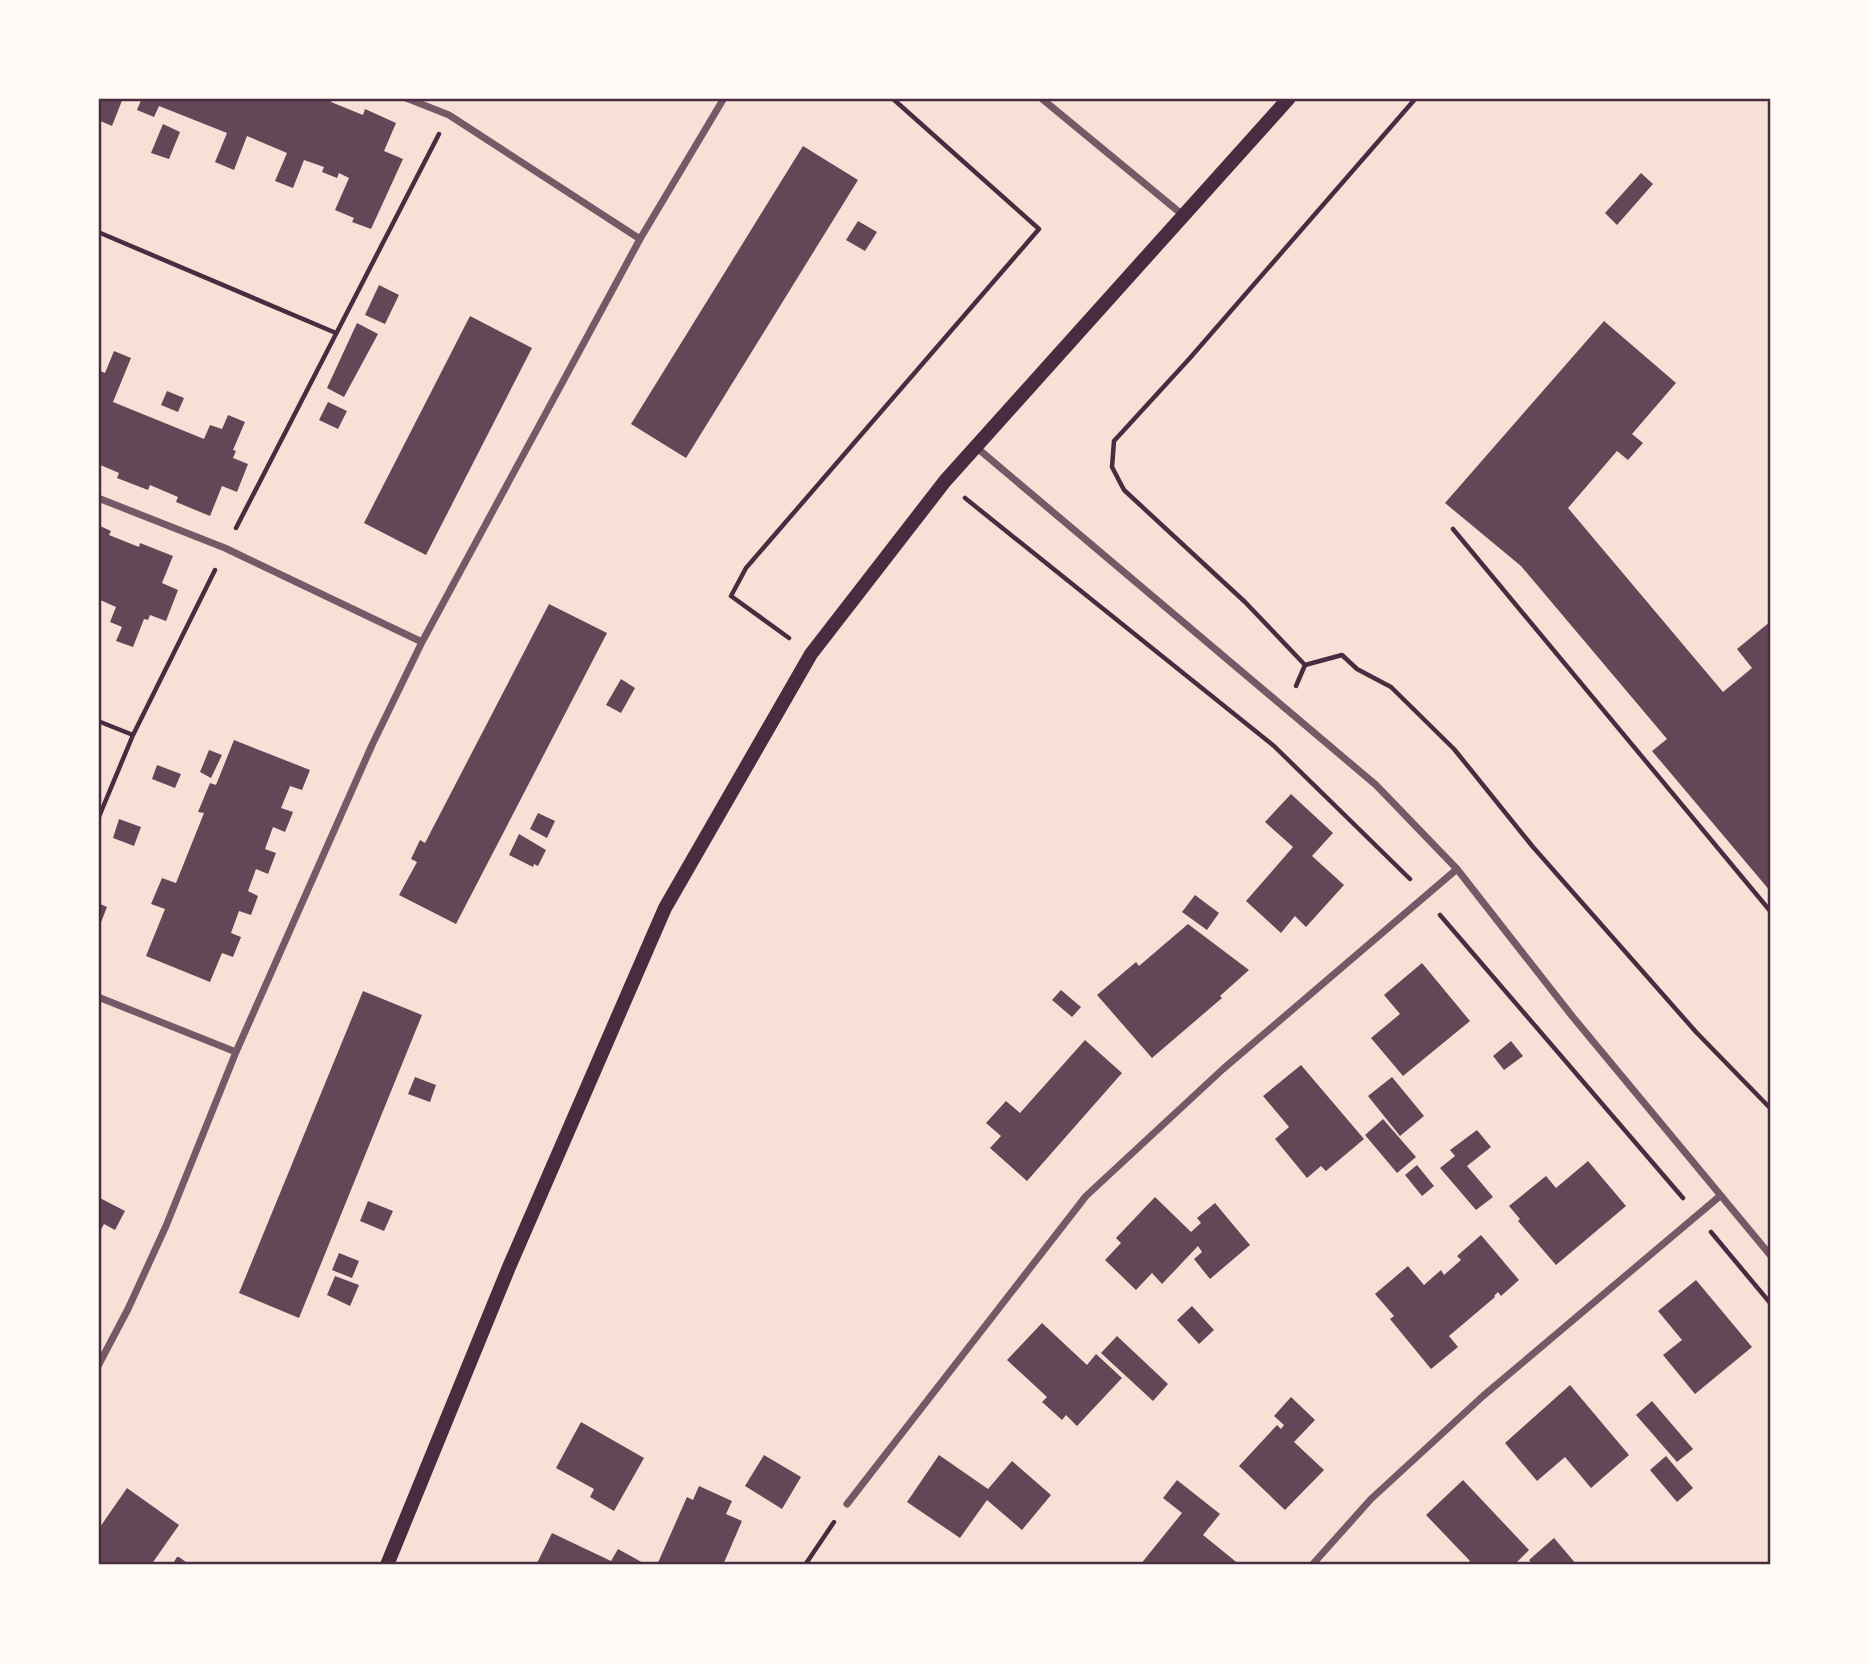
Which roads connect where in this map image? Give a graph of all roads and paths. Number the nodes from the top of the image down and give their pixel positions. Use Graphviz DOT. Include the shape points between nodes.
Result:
graph roads {
  1 [pos="406,98"];
  2 [pos="724,98"];
  3 [pos="892,98"];
  4 [pos="1041,98"];
  5 [pos="1289,98"];
  6 [pos="1416,98"];
  7 [pos="449,116"];
  8 [pos="1184,216"];
  9 [pos="98,232"];
  10 [pos="640,239"];
  11 [pos="336,333"];
  12 [pos="976,447"];
  13 [pos="944,481"];
  14 [pos="98,498"];
  15 [pos="1453,529"];
  16 [pos="225,548"];
  17 [pos="422,642"];
  18 [pos="811,654"];
  19 [pos="1305,665"];
  20 [pos="1286,710"];
  21 [pos="98,721"];
  22 [pos="133,734"];
  23 [pos="1274,746"];
  24 [pos="98,820"];
  25 [pos="1457,869"];
  26 [pos="1424,897"];
  27 [pos="1771,912"];
  28 [pos="98,997"];
  29 [pos="236,1052"];
  30 [pos="1771,1109"];
  31 [pos="1720,1196"];
  32 [pos="1697,1216"];
  33 [pos="1771,1256"];
  34 [pos="1771,1304"];
  35 [pos="98,1366"];
  36 [pos="847,1504"];
  37 [pos="387,1565"];
  38 [pos="805,1565"];
  39 [pos="1312,1565"];
  1 -- 7 [label="street"];
  2 -- 10 [label="street"];
  3 -- 18 [label="path" via="1039,229 746,568 731,596"];
  4 -- 8 [label="street"];
  5 -- 8 [label="main road"];
  6 -- 19 [label="path" via="1114,441 1112,467 1124,490 1245,601"];
  7 -- 10 [label="street"];
  7 -- 11 [label="path"];
  8 -- 12 [label="main road"];
  9 -- 11 [label="path"];
  10 -- 17 [label="street"];
  11 -- 16 [label="path"];
  12 -- 13 [label="main road"];
  12 -- 20 [label="street"];
  13 -- 18 [label="main road"];
  13 -- 23 [label="path"];
  14 -- 16 [label="street"];
  15 -- 27 [label="path"];
  16 -- 17 [label="street"];
  16 -- 22 [label="path"];
  17 -- 29 [label="street"];
  18 -- 37 [label="main road" via="665,908"];
  19 -- 20 [label="path"];
  19 -- 30 [label="path" via="1342,655 1357,669 1391,687 1454,750 1533,847"];
  20 -- 23 [label="path"];
  20 -- 25 [label="street" via="1376,785"];
  21 -- 22 [label="path"];
  22 -- 24 [label="path"];
  23 -- 26 [label="path" via="1399,866"];
  25 -- 26 [label="street"];
  25 -- 31 [label="street"];
  26 -- 32 [label="path"];
  26 -- 36 [label="street" via="1223,1069 1086,1196"];
  28 -- 29 [label="street"];
  29 -- 35 [label="street" via="166,1226"];
  31 -- 32 [label="street"];
  31 -- 33 [label="street"];
  32 -- 34 [label="path"];
  32 -- 39 [label="street" via="1482,1396 1371,1499"];
  36 -- 38 [label="path"];
}
